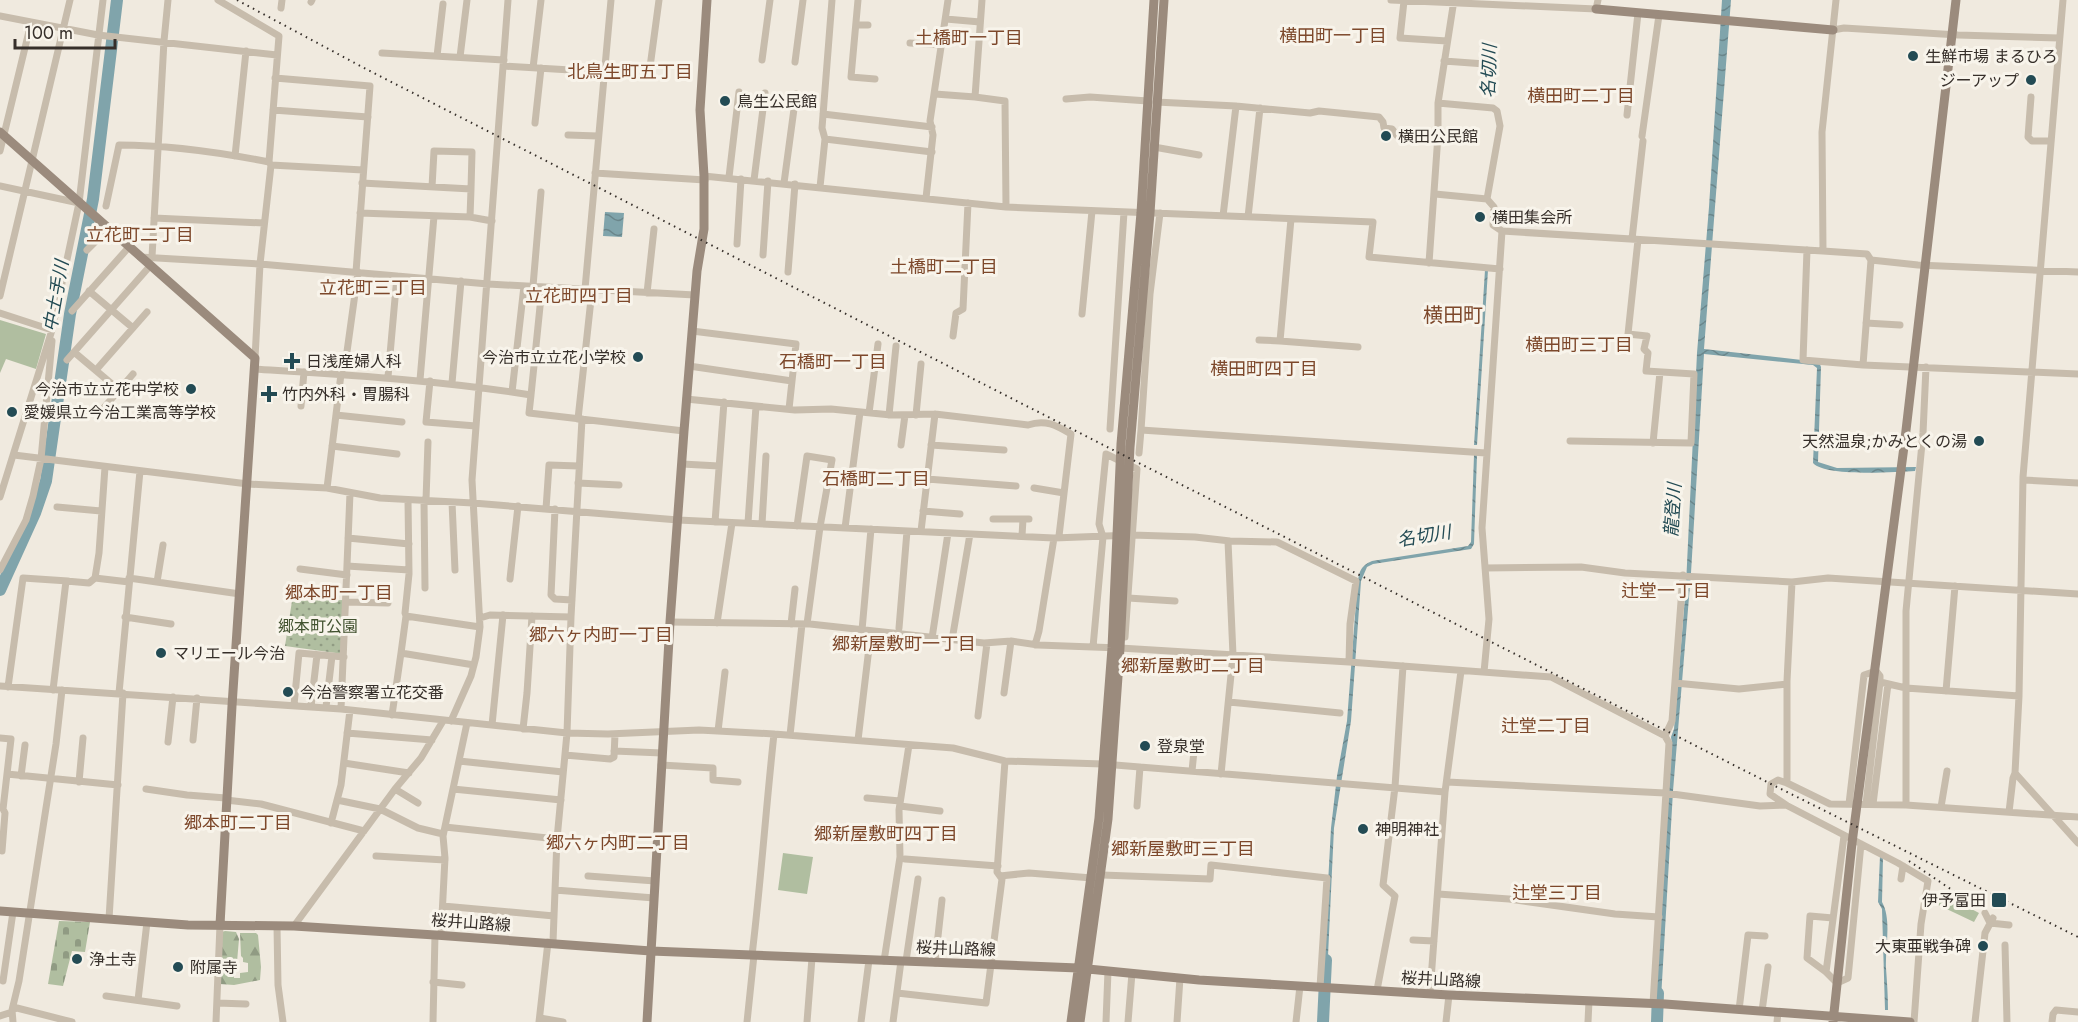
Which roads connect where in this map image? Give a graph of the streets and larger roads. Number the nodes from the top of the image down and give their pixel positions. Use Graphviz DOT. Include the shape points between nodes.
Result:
graph roads {
  1 [pos="70,0"];
  2 [pos="103,0"];
  3 [pos="168,0"];
  4 [pos="218,0"];
  5 [pos="467,0"];
  6 [pos="508,0"];
  7 [pos="542,0"];
  8 [pos="611,0"];
  9 [pos="659,0"];
  10 [pos="708,0"];
  11 [pos="770,0"];
  12 [pos="802,0"];
  13 [pos="832,0"];
  14 [pos="858,0"];
  15 [pos="948,0"];
  16 [pos="982,0"];
  17 [pos="1154,0"];
  18 [pos="1164,0"];
  19 [pos="1391,0"];
  20 [pos="1836,0"];
  21 [pos="1956,0"];
  22 [pos="2063,0"];
  23 [pos="1404,1"];
  24 [pos="1454,2"];
  25 [pos="443,4"];
  26 [pos="1543,4"];
  27 [pos="1597,5"];
  28 [pos="1638,13"];
  29 [pos="1659,15"];
  30 [pos="0,16"];
  31 [pos="946,19"];
  32 [pos="980,21"];
  33 [pos="31,23"];
  34 [pos="856,25"];
  35 [pos="868,26"];
  36 [pos="63,28"];
  37 [pos="1833,30"];
  38 [pos="1952,34"];
  39 [pos="98,35"];
  40 [pos="2059,38"];
  41 [pos="164,41"];
  42 [pos="1448,41"];
  43 [pos="910,43"];
  44 [pos="942,45"];
  45 [pos="246,51"];
  46 [pos="382,53"];
  47 [pos="277,55"];
  48 [pos="437,56"];
  49 [pos="460,57"];
  50 [pos="762,60"];
  51 [pos="1444,61"];
  52 [pos="795,62"];
  53 [pos="504,63"];
  54 [pos="1485,64"];
  55 [pos="650,67"];
  56 [pos="537,68"];
  57 [pos="604,72"];
  58 [pos="275,78"];
  59 [pos="875,79"];
  60 [pos="739,92"];
  61 [pos="765,93"];
  62 [pos="796,94"];
  63 [pos="935,94"];
  64 [pos="975,97"];
  65 [pos="2031,97"];
  66 [pos="1066,99"];
  67 [pos="1152,101"];
  68 [pos="1438,103"];
  69 [pos="1236,106"];
  70 [pos="1260,108"];
  71 [pos="273,110"];
  72 [pos="823,114"];
  73 [pos="1627,115"];
  74 [pos="368,117"];
  75 [pos="535,123"];
  76 [pos="932,127"];
  77 [pos="2,133"];
  78 [pos="568,135"];
  79 [pos="598,136"];
  80 [pos="825,139"];
  81 [pos="2051,141"];
  82 [pos="1437,142"];
  83 [pos="158,145"];
  84 [pos="1154,147"];
  85 [pos="0,150"];
  86 [pos="932,152"];
  87 [pos="1199,155"];
  88 [pos="236,156"];
  89 [pos="32,161"];
  90 [pos="270,164"];
  91 [pos="363,170"];
  92 [pos="595,173"];
  93 [pos="729,177"];
  94 [pos="705,178"];
  95 [pos="741,178"];
  96 [pos="754,180"];
  97 [pos="768,181"];
  98 [pos="362,183"];
  99 [pos="784,183"];
  100 [pos="795,184"];
  101 [pos="0,186"];
  102 [pos="432,187"];
  103 [pos="820,187"];
  104 [pos="471,189"];
  105 [pos="25,191"];
  106 [pos="541,192"];
  107 [pos="1435,194"];
  108 [pos="926,198"];
  109 [pos="1487,199"];
  110 [pos="968,203"];
  111 [pos="80,204"];
  112 [pos="106,206"];
  113 [pos="1006,207"];
  114 [pos="1092,211"];
  115 [pos="1124,212"];
  116 [pos="360,213"];
  117 [pos="1150,213"];
  118 [pos="434,216"];
  119 [pos="1223,216"];
  120 [pos="470,217"];
  121 [pos="1248,217"];
  122 [pos="154,218"];
  123 [pos="1290,219"];
  124 [pos="492,221"];
  125 [pos="264,223"];
  126 [pos="105,226"];
  127 [pos="654,229"];
  128 [pos="1502,231"];
  129 [pos="1635,239"];
  130 [pos="737,244"];
  131 [pos="129,247"];
  132 [pos="87,250"];
  133 [pos="1807,250"];
  134 [pos="1823,251"];
  135 [pos="763,255"];
  136 [pos="1871,260"];
  137 [pos="151,262"];
  138 [pos="1429,263"];
  139 [pos="260,264"];
  140 [pos="1924,266"];
  141 [pos="1500,269"];
  142 [pos="2042,270"];
  143 [pos="357,272"];
  144 [pos="788,272"];
  145 [pos="2078,272"];
  146 [pos="397,276"];
  147 [pos="429,279"];
  148 [pos="461,281"];
  149 [pos="488,284"];
  150 [pos="524,286"];
  151 [pos="537,286"];
  152 [pos="589,290"];
  153 [pos="89,291"];
  154 [pos="647,293"];
  155 [pos="0,296"];
  156 [pos="696,296"];
  157 [pos="111,310"];
  158 [pos="72,311"];
  159 [pos="147,312"];
  160 [pos="0,313"];
  161 [pos="1083,314"];
  162 [pos="1866,322"];
  163 [pos="1900,325"];
  164 [pos="133,328"];
  165 [pos="52,330"];
  166 [pos="692,331"];
  167 [pos="953,336"];
  168 [pos="1259,340"];
  169 [pos="1280,341"];
  170 [pos="879,345"];
  171 [pos="896,346"];
  172 [pos="1358,347"];
  173 [pos="74,352"];
  174 [pos="255,358"];
  175 [pos="67,360"];
  176 [pos="921,364"];
  177 [pos="1863,365"];
  178 [pos="689,366"];
  179 [pos="1912,367"];
  180 [pos="1926,367"];
  181 [pos="254,369"];
  182 [pos="96,370"];
  183 [pos="304,372"];
  184 [pos="1660,372"];
  185 [pos="2031,372"];
  186 [pos="133,374"];
  187 [pos="340,374"];
  188 [pos="2078,374"];
  189 [pos="388,377"];
  190 [pos="420,380"];
  191 [pos="430,381"];
  192 [pos="792,381"];
  193 [pos="452,383"];
  194 [pos="479,387"];
  195 [pos="119,390"];
  196 [pos="512,392"];
  197 [pos="531,395"];
  198 [pos="686,399"];
  199 [pos="724,402"];
  200 [pos="301,406"];
  201 [pos="756,406"];
  202 [pos="46,408"];
  203 [pos="789,409"];
  204 [pos="860,412"];
  205 [pos="869,413"];
  206 [pos="935,414"];
  207 [pos="336,415"];
  208 [pos="889,415"];
  209 [pos="905,415"];
  210 [pos="916,415"];
  211 [pos="580,419"];
  212 [pos="402,422"];
  213 [pos="476,426"];
  214 [pos="1110,429"];
  215 [pos="1141,430"];
  216 [pos="684,431"];
  217 [pos="1570,441"];
  218 [pos="428,442"];
  219 [pos="1653,443"];
  220 [pos="901,445"];
  221 [pos="931,445"];
  222 [pos="332,446"];
  223 [pos="1004,450"];
  224 [pos="1139,453"];
  225 [pos="1486,453"];
  226 [pos="397,454"];
  227 [pos="14,455"];
  228 [pos="766,456"];
  229 [pos="40,459"];
  230 [pos="682,464"];
  231 [pos="105,466"];
  232 [pos="579,466"];
  233 [pos="719,466"];
  234 [pos="140,471"];
  235 [pos="927,479"];
  236 [pos="2023,480"];
  237 [pos="578,483"];
  238 [pos="2078,483"];
  239 [pos="248,484"];
  240 [pos="619,485"];
  241 [pos="1016,486"];
  242 [pos="327,488"];
  243 [pos="1034,488"];
  244 [pos="350,493"];
  245 [pos="1064,493"];
  246 [pos="0,496"];
  247 [pos="408,500"];
  248 [pos="425,500"];
  249 [pos="452,502"];
  250 [pos="473,503"];
  251 [pos="518,506"];
  252 [pos="57,507"];
  253 [pos="546,509"];
  254 [pos="555,509"];
  255 [pos="101,511"];
  256 [pos="577,511"];
  257 [pos="923,511"];
  258 [pos="960,514"];
  259 [pos="678,520"];
  260 [pos="715,522"];
  261 [pos="732,522"];
  262 [pos="748,523"];
  263 [pos="762,524"];
  264 [pos="797,526"];
  265 [pos="820,527"];
  266 [pos="845,528"];
  267 [pos="871,529"];
  268 [pos="907,531"];
  269 [pos="921,531"];
  270 [pos="948,533"];
  271 [pos="970,534"];
  272 [pos="996,535"];
  273 [pos="1132,535"];
  274 [pos="1022,536"];
  275 [pos="1056,537"];
  276 [pos="1103,537"];
  277 [pos="348,538"];
  278 [pos="1228,541"];
  279 [pos="409,544"];
  280 [pos="163,545"];
  281 [pos="347,566"];
  282 [pos="1485,568"];
  283 [pos="300,569"];
  284 [pos="0,570"];
  285 [pos="409,570"];
  286 [pos="455,570"];
  287 [pos="347,575"];
  288 [pos="1683,575"];
  289 [pos="94,578"];
  290 [pos="510,579"];
  291 [pos="129,580"];
  292 [pos="66,581"];
  293 [pos="157,582"];
  294 [pos="1792,582"];
  295 [pos="1886,582"];
  296 [pos="1910,584"];
  297 [pos="1955,586"];
  298 [pos="425,588"];
  299 [pos="795,589"];
  300 [pos="2021,590"];
  301 [pos="240,594"];
  302 [pos="2078,594"];
  303 [pos="1128,598"];
  304 [pos="572,600"];
  305 [pos="1175,601"];
  306 [pos="346,602"];
  307 [pos="388,603"];
  308 [pos="503,615"];
  309 [pos="406,616"];
  310 [pos="532,616"];
  311 [pos="126,617"];
  312 [pos="571,617"];
  313 [pos="480,618"];
  314 [pos="670,622"];
  315 [pos="717,623"];
  316 [pos="171,624"];
  317 [pos="791,624"];
  318 [pos="804,624"];
  319 [pos="480,627"];
  320 [pos="899,628"];
  321 [pos="1116,629"];
  322 [pos="862,630"];
  323 [pos="871,631"];
  324 [pos="932,638"];
  325 [pos="952,640"];
  326 [pos="1011,641"];
  327 [pos="987,643"];
  328 [pos="1035,645"];
  329 [pos="1093,647"];
  330 [pos="1119,648"];
  331 [pos="402,653"];
  332 [pos="317,655"];
  333 [pos="1233,655"];
  334 [pos="332,656"];
  335 [pos="344,657"];
  336 [pos="1349,662"];
  337 [pos="474,665"];
  338 [pos="1403,666"];
  339 [pos="1461,671"];
  340 [pos="1876,671"];
  341 [pos="725,672"];
  342 [pos="1484,672"];
  343 [pos="1675,683"];
  344 [pos="1884,683"];
  345 [pos="1787,684"];
  346 [pos="4,686"];
  347 [pos="1906,688"];
  348 [pos="53,690"];
  349 [pos="62,690"];
  350 [pos="1946,691"];
  351 [pos="121,693"];
  352 [pos="1004,693"];
  353 [pos="173,696"];
  354 [pos="2019,696"];
  355 [pos="196,698"];
  356 [pos="233,700"];
  357 [pos="1229,702"];
  358 [pos="294,705"];
  359 [pos="311,706"];
  360 [pos="326,708"];
  361 [pos="341,709"];
  362 [pos="350,710"];
  363 [pos="1340,713"];
  364 [pos="392,715"];
  365 [pos="978,716"];
  366 [pos="447,721"];
  367 [pos="467,723"];
  368 [pos="492,726"];
  369 [pos="523,729"];
  370 [pos="718,731"];
  371 [pos="663,732"];
  372 [pos="347,733"];
  373 [pos="567,733"];
  374 [pos="615,734"];
  375 [pos="774,734"];
  376 [pos="790,735"];
  377 [pos="1665,735"];
  378 [pos="0,738"];
  379 [pos="83,738"];
  380 [pos="432,740"];
  381 [pos="858,740"];
  382 [pos="193,741"];
  383 [pos="1195,741"];
  384 [pos="168,742"];
  385 [pos="25,745"];
  386 [pos="909,745"];
  387 [pos="614,751"];
  388 [pos="662,753"];
  389 [pos="565,755"];
  390 [pos="459,761"];
  391 [pos="1005,761"];
  392 [pos="344,763"];
  393 [pos="661,765"];
  394 [pos="1107,765"];
  395 [pos="1140,767"];
  396 [pos="1192,771"];
  397 [pos="1947,771"];
  398 [pos="563,772"];
  399 [pos="409,773"];
  400 [pos="2015,773"];
  401 [pos="7,774"];
  402 [pos="1221,774"];
  403 [pos="21,776"];
  404 [pos="50,779"];
  405 [pos="79,782"];
  406 [pos="738,782"];
  407 [pos="1447,782"];
  408 [pos="1787,783"];
  409 [pos="118,785"];
  410 [pos="1395,787"];
  411 [pos="146,789"];
  412 [pos="395,789"];
  413 [pos="453,789"];
  414 [pos="1445,792"];
  415 [pos="1665,794"];
  416 [pos="867,798"];
  417 [pos="226,799"];
  418 [pos="337,800"];
  419 [pos="561,800"];
  420 [pos="418,802"];
  421 [pos="900,804"];
  422 [pos="1849,804"];
  423 [pos="1869,804"];
  424 [pos="1906,805"];
  425 [pos="1137,806"];
  426 [pos="1786,806"];
  427 [pos="1941,807"];
  428 [pos="2,809"];
  429 [pos="380,809"];
  430 [pos="940,811"];
  431 [pos="2010,812"];
  432 [pos="2052,815"];
  433 [pos="2078,817"];
  434 [pos="331,823"];
  435 [pos="364,831"];
  436 [pos="444,831"];
  437 [pos="1844,836"];
  438 [pos="557,839"];
  439 [pos="2078,843"];
  440 [pos="1862,844"];
  441 [pos="2,851"];
  442 [pos="376,856"];
  443 [pos="905,859"];
  444 [pos="445,860"];
  445 [pos="998,866"];
  446 [pos="1903,866"];
  447 [pos="588,876"];
  448 [pos="1000,876"];
  449 [pos="1097,876"];
  450 [pos="918,879"];
  451 [pos="1901,879"];
  452 [pos="655,881"];
  453 [pos="555,890"];
  454 [pos="1438,894"];
  455 [pos="654,898"];
  456 [pos="942,900"];
  457 [pos="443,906"];
  458 [pos="0,911"];
  459 [pos="13,912"];
  460 [pos="30,913"];
  461 [pos="1985,913"];
  462 [pos="554,916"];
  463 [pos="1659,917"];
  464 [pos="1833,918"];
  465 [pos="109,919"];
  466 [pos="1991,920"];
  467 [pos="147,922"];
  468 [pos="220,925"];
  469 [pos="2009,925"];
  470 [pos="277,926"];
  471 [pos="294,926"];
  472 [pos="438,935"];
  473 [pos="1765,936"];
  474 [pos="1413,940"];
  475 [pos="1434,941"];
  476 [pos="550,942"];
  477 [pos="2006,945"];
  478 [pos="651,951"];
  479 [pos="753,955"];
  480 [pos="812,958"];
  481 [pos="869,960"];
  482 [pos="884,961"];
  483 [pos="903,961"];
  484 [pos="934,963"];
  485 [pos="992,965"];
  486 [pos="1768,967"];
  487 [pos="1083,968"];
  488 [pos="1108,971"];
  489 [pos="1826,972"];
  490 [pos="1132,974"];
  491 [pos="1179,978"];
  492 [pos="3,981"];
  493 [pos="433,982"];
  494 [pos="1837,983"];
  495 [pos="462,985"];
  496 [pos="1300,986"];
  497 [pos="1320,987"];
  498 [pos="1377,990"];
  499 [pos="897,993"];
  500 [pos="1430,993"];
  501 [pos="1449,995"];
  502 [pos="106,996"];
  503 [pos="138,1000"];
  504 [pos="1589,1001"];
  505 [pos="217,1003"];
  506 [pos="246,1004"];
  507 [pos="1653,1004"];
  508 [pos="177,1005"];
  509 [pos="12,1011"];
  510 [pos="1739,1011"];
  511 [pos="1762,1011"];
  512 [pos="2078,1012"];
  513 [pos="0,1016"];
  514 [pos="1778,1017"];
  515 [pos="44,1019"];
  516 [pos="1834,1019"];
  517 [pos="540,1020"];
  518 [pos="1885,1021"];
  519 [pos="13,1022"];
  520 [pos="72,1022"];
  521 [pos="216,1022"];
  522 [pos="283,1022"];
  523 [pos="433,1022"];
  524 [pos="563,1022"];
  525 [pos="647,1022"];
  526 [pos="747,1022"];
  527 [pos="807,1022"];
  528 [pos="861,1022"];
  529 [pos="893,1022"];
  530 [pos="1071,1022"];
  531 [pos="1080,1022"];
  532 [pos="1106,1022"];
  533 [pos="1128,1022"];
  534 [pos="1177,1022"];
  535 [pos="1296,1022"];
  536 [pos="1446,1022"];
  537 [pos="1588,1022"];
  538 [pos="1910,1022"];
  539 [pos="1914,1022"];
  540 [pos="1975,1022"];
  541 [pos="2007,1022"];
  542 [pos="2052,1022"];
  1 -- 36 [label="street"];
  2 -- 39 [label="street"];
  3 -- 41 [label="street"];
  4 -- 47 [label="street" via="279,36"];
  5 -- 49 [label="street"];
  6 -- 53 [label="street"];
  7 -- 56 [label="street"];
  8 -- 57 [label="street"];
  9 -- 55 [label="street"];
  10 -- 94 [label="street" via="700,110"];
  11 -- 50 [label="street"];
  12 -- 52 [label="street"];
  13 -- 72 [label="street"];
  14 -- 34 [label="street"];
  15 -- 31 [label="street"];
  16 -- 32 [label="street"];
  17 -- 67 [label="street"];
  18 -- 67 [label="street"];
  19 -- 23 [label="street"];
  20 -- 37 [label="street"];
  21 -- 38 [label="street"];
  22 -- 40 [label="street"];
  23 -- 24 [label="street"];
  23 -- 42 [label="street" via="1400,38"];
  24 -- 26 [label="street"];
  24 -- 42 [label="street"];
  25 -- 48 [label="street"];
  26 -- 27 [label="street"];
  27 -- 28 [label="street"];
  28 -- 29 [label="street"];
  28 -- 73 [label="street"];
  29 -- 37 [label="street"];
  29 -- 129 [label="street"];
  30 -- 33 [label="street"];
  31 -- 32 [label="street"];
  31 -- 44 [label="street"];
  32 -- 64 [label="street"];
  33 -- 36 [label="street"];
  33 -- 77 [label="street"];
  34 -- 35 [label="street"];
  34 -- 59 [label="street" via="851,77"];
  36 -- 39 [label="street"];
  36 -- 89 [label="street"];
  37 -- 38 [label="street"];
  37 -- 134 [label="street" via="1822,132"];
  38 -- 40 [label="street"];
  38 -- 140 [label="street"];
  39 -- 41 [label="street"];
  39 -- 111 [label="street"];
  40 -- 81 [label="street"];
  41 -- 45 [label="street"];
  41 -- 83 [label="street"];
  42 -- 51 [label="street"];
  43 -- 44 [label="street"];
  44 -- 63 [label="street"];
  45 -- 47 [label="street"];
  45 -- 88 [label="street"];
  46 -- 48 [label="street"];
  47 -- 58 [label="street"];
  48 -- 49 [label="street"];
  49 -- 53 [label="street"];
  51 -- 54 [label="street"];
  51 -- 68 [label="street"];
  53 -- 56 [label="street"];
  53 -- 124 [label="street"];
  56 -- 57 [label="street"];
  56 -- 75 [label="street"];
  57 -- 79 [label="street"];
  58 -- 71 [label="street"];
  58 -- 74 [label="street" via="370,86"];
  60 -- 93 [label="street"];
  61 -- 96 [label="street"];
  62 -- 99 [label="street"];
  63 -- 64 [label="street"];
  63 -- 76 [label="street"];
  64 -- 113 [label="street" via="1005,101"];
  65 -- 81 [label="street" via="2028,136 2032,141"];
  66 -- 67 [label="street"];
  67 -- 69 [label="street"];
  67 -- 84 [label="street"];
  67 -- 117 [label="street"];
  68 -- 82 [label="street"];
  68 -- 109 [label="street" via="1497,111 1500,126"];
  69 -- 70 [label="street"];
  69 -- 119 [label="street"];
  70 -- 82 [label="street" via="1379,117 1384,128 1392,129 1399,138"];
  70 -- 121 [label="street"];
  71 -- 74 [label="street"];
  71 -- 90 [label="street"];
  72 -- 76 [label="street"];
  72 -- 80 [label="street"];
  74 -- 91 [label="street"];
  76 -- 86 [label="street"];
  77 -- 85 [label="street"];
  77 -- 89 [label="street"];
  78 -- 79 [label="street"];
  79 -- 92 [label="street"];
  80 -- 86 [label="street"];
  80 -- 103 [label="street"];
  81 -- 142 [label="street"];
  82 -- 107 [label="street"];
  83 -- 88 [label="street"];
  83 -- 112 [label="street" via="119,145"];
  83 -- 122 [label="street"];
  84 -- 87 [label="street"];
  84 -- 117 [label="street"];
  86 -- 108 [label="street"];
  88 -- 90 [label="street"];
  89 -- 105 [label="street"];
  89 -- 111 [label="street"];
  90 -- 91 [label="street"];
  90 -- 125 [label="street"];
  91 -- 98 [label="street"];
  92 -- 94 [label="street"];
  92 -- 152 [label="street"];
  93 -- 94 [label="street"];
  93 -- 95 [label="street"];
  94 -- 156 [label="street"];
  95 -- 96 [label="street"];
  95 -- 130 [label="street"];
  96 -- 97 [label="street"];
  97 -- 99 [label="street"];
  97 -- 135 [label="street"];
  98 -- 102 [label="street"];
  98 -- 116 [label="street"];
  99 -- 100 [label="street"];
  100 -- 103 [label="street"];
  100 -- 144 [label="street"];
  101 -- 105 [label="street"];
  102 -- 104 [label="street"];
  102 -- 104 [label="street" via="434,151 472,152"];
  103 -- 108 [label="street"];
  104 -- 120 [label="street"];
  105 -- 111 [label="street"];
  105 -- 155 [label="street"];
  106 -- 151 [label="street"];
  107 -- 109 [label="street"];
  107 -- 138 [label="street"];
  108 -- 110 [label="street"];
  109 -- 128 [label="street" via="1494,207 1493,225"];
  110 -- 113 [label="street"];
  110 -- 167 [label="street" via="963,309 956,313"];
  111 -- 126 [label="street"];
  111 -- 165 [label="street"];
  113 -- 114 [label="street"];
  114 -- 115 [label="street"];
  114 -- 161 [label="street"];
  115 -- 117 [label="street"];
  115 -- 214 [label="street"];
  116 -- 118 [label="street"];
  116 -- 143 [label="street"];
  117 -- 119 [label="street"];
  117 -- 215 [label="street" via="1150,294"];
  117 -- 321 [label="street"];
  117 -- 321 [label="street" via="1135,283 1121,444"];
  118 -- 120 [label="street"];
  118 -- 147 [label="street"];
  119 -- 121 [label="street"];
  120 -- 124 [label="street"];
  121 -- 123 [label="street"];
  122 -- 125 [label="street"];
  122 -- 137 [label="street"];
  123 -- 138 [label="street" via="1373,222 1369,257"];
  123 -- 169 [label="street"];
  124 -- 149 [label="street"];
  125 -- 139 [label="street"];
  126 -- 131 [label="street"];
  126 -- 132 [label="street"];
  127 -- 154 [label="street"];
  128 -- 129 [label="street"];
  128 -- 141 [label="street"];
  129 -- 133 [label="street"];
  129 -- 184 [label="street" via="1628,334 1647,336 1646,371"];
  131 -- 137 [label="street"];
  131 -- 153 [label="street"];
  133 -- 134 [label="street"];
  133 -- 177 [label="street" via="1803,360"];
  134 -- 136 [label="street" via="1867,254"];
  136 -- 140 [label="street"];
  136 -- 162 [label="street"];
  137 -- 139 [label="street"];
  137 -- 157 [label="street"];
  137 -- 174 [label="street"];
  138 -- 141 [label="street"];
  139 -- 143 [label="street"];
  139 -- 174 [label="street"];
  140 -- 142 [label="street"];
  140 -- 179 [label="street"];
  141 -- 225 [label="street"];
  142 -- 145 [label="street"];
  142 -- 185 [label="street"];
  143 -- 146 [label="street"];
  143 -- 187 [label="street" via="345,366"];
  146 -- 147 [label="street"];
  146 -- 189 [label="street"];
  147 -- 148 [label="street"];
  147 -- 190 [label="street"];
  148 -- 149 [label="street"];
  148 -- 193 [label="street"];
  149 -- 150 [label="street"];
  149 -- 194 [label="street"];
  150 -- 151 [label="street"];
  150 -- 196 [label="street"];
  151 -- 152 [label="street"];
  151 -- 197 [label="street"];
  152 -- 154 [label="street"];
  152 -- 211 [label="street"];
  153 -- 157 [label="street"];
  153 -- 158 [label="street"];
  154 -- 156 [label="street"];
  156 -- 166 [label="street"];
  157 -- 164 [label="street"];
  157 -- 173 [label="street"];
  159 -- 164 [label="street"];
  160 -- 165 [label="street"];
  162 -- 163 [label="street"];
  162 -- 177 [label="street"];
  164 -- 182 [label="street"];
  165 -- 202 [label="street"];
  165 -- 227 [label="street"];
  166 -- 178 [label="street"];
  166 -- 192 [label="street" via="796,344"];
  168 -- 169 [label="street"];
  169 -- 172 [label="street"];
  170 -- 205 [label="street"];
  171 -- 208 [label="street"];
  173 -- 175 [label="street"];
  173 -- 182 [label="street"];
  174 -- 181 [label="street"];
  176 -- 210 [label="street"];
  177 -- 179 [label="street"];
  178 -- 192 [label="street"];
  178 -- 198 [label="street"];
  179 -- 180 [label="street"];
  179 -- 295 [label="street"];
  180 -- 185 [label="street"];
  180 -- 296 [label="street"];
  181 -- 183 [label="street"];
  181 -- 239 [label="street"];
  182 -- 195 [label="street"];
  183 -- 187 [label="street"];
  183 -- 200 [label="street"];
  184 -- 219 [label="street"];
  184 -- 219 [label="street" via="1694,374 1692,443"];
  185 -- 188 [label="street"];
  185 -- 236 [label="street"];
  186 -- 195 [label="street"];
  187 -- 189 [label="street"];
  187 -- 207 [label="street"];
  189 -- 190 [label="street"];
  190 -- 191 [label="street"];
  191 -- 193 [label="street"];
  191 -- 213 [label="street" via="426,422"];
  192 -- 203 [label="street"];
  193 -- 194 [label="street"];
  194 -- 196 [label="street"];
  194 -- 213 [label="street"];
  195 -- 202 [label="street" via="101,411"];
  196 -- 197 [label="street"];
  197 -- 211 [label="street" via="530,413"];
  198 -- 199 [label="street"];
  198 -- 216 [label="street"];
  199 -- 201 [label="street"];
  199 -- 233 [label="street"];
  201 -- 203 [label="street"];
  201 -- 262 [label="street"];
  202 -- 229 [label="street"];
  203 -- 204 [label="street"];
  204 -- 205 [label="street"];
  204 -- 266 [label="street"];
  205 -- 208 [label="street"];
  206 -- 210 [label="street"];
  206 -- 221 [label="street"];
  206 -- 245 [label="street" via="1058,426 1071,434"];
  207 -- 212 [label="street"];
  207 -- 222 [label="street"];
  208 -- 209 [label="street"];
  209 -- 210 [label="street"];
  209 -- 220 [label="street"];
  211 -- 216 [label="street"];
  211 -- 232 [label="street"];
  213 -- 250 [label="street"];
  215 -- 224 [label="street"];
  215 -- 225 [label="street"];
  216 -- 230 [label="street"];
  217 -- 219 [label="street"];
  218 -- 248 [label="street"];
  221 -- 223 [label="street"];
  221 -- 235 [label="street"];
  222 -- 226 [label="street"];
  222 -- 242 [label="street"];
  225 -- 282 [label="street" via="1482,528"];
  227 -- 229 [label="street"];
  227 -- 246 [label="street"];
  228 -- 263 [label="street"];
  229 -- 231 [label="street"];
  229 -- 284 [label="street" via="26,520"];
  230 -- 233 [label="street"];
  230 -- 259 [label="street"];
  231 -- 234 [label="street"];
  231 -- 255 [label="street"];
  232 -- 237 [label="street"];
  232 -- 253 [label="street" via="549,465"];
  233 -- 260 [label="street"];
  234 -- 239 [label="street"];
  234 -- 291 [label="street"];
  235 -- 241 [label="street"];
  235 -- 257 [label="street"];
  236 -- 238 [label="street"];
  236 -- 300 [label="street"];
  237 -- 240 [label="street"];
  237 -- 256 [label="street"];
  239 -- 242 [label="street"];
  239 -- 301 [label="street"];
  242 -- 244 [label="street"];
  243 -- 245 [label="street"];
  244 -- 247 [label="street"];
  244 -- 277 [label="street"];
  245 -- 275 [label="street"];
  247 -- 248 [label="street"];
  247 -- 279 [label="street"];
  248 -- 249 [label="street"];
  248 -- 298 [label="street"];
  249 -- 250 [label="street"];
  249 -- 286 [label="street"];
  250 -- 251 [label="street"];
  250 -- 313 [label="street"];
  251 -- 253 [label="street"];
  251 -- 290 [label="street"];
  252 -- 255 [label="street"];
  253 -- 254 [label="street"];
  254 -- 256 [label="street"];
  254 -- 304 [label="street" via="551,595"];
  255 -- 289 [label="street"];
  256 -- 259 [label="street"];
  256 -- 304 [label="street"];
  257 -- 258 [label="street"];
  257 -- 269 [label="street"];
  259 -- 260 [label="street"];
  259 -- 314 [label="street"];
  260 -- 261 [label="street"];
  261 -- 262 [label="street"];
  261 -- 315 [label="street"];
  262 -- 263 [label="street"];
  263 -- 264 [label="street"];
  264 -- 265 [label="street"];
  264 -- 265 [label="street" via="807,456 832,460"];
  265 -- 266 [label="street"];
  265 -- 318 [label="street"];
  266 -- 267 [label="street"];
  267 -- 268 [label="street"];
  267 -- 322 [label="street"];
  268 -- 269 [label="street"];
  268 -- 320 [label="street"];
  269 -- 270 [label="street"];
  270 -- 271 [label="street"];
  270 -- 324 [label="street"];
  271 -- 272 [label="street"];
  271 -- 325 [label="street"];
  272 -- 274 [label="street"];
  272 -- 274 [label="street" via="996,519 1026,519"];
  273 -- 276 [label="street"];
  273 -- 276 [label="street" via="1137,469 1106,454 1099,524"];
  273 -- 278 [label="street"];
  273 -- 303 [label="street"];
  274 -- 275 [label="street"];
  275 -- 276 [label="street"];
  275 -- 328 [label="street"];
  276 -- 329 [label="street"];
  277 -- 279 [label="street"];
  277 -- 281 [label="street"];
  278 -- 333 [label="street"];
  278 -- 336 [label="street" via="1277,542 1356,581"];
  279 -- 285 [label="street"];
  280 -- 293 [label="street"];
  281 -- 285 [label="street"];
  281 -- 287 [label="street"];
  282 -- 288 [label="street" via="1581,567"];
  282 -- 342 [label="street" via="1489,619"];
  283 -- 287 [label="street"];
  285 -- 309 [label="street"];
  287 -- 306 [label="street"];
  288 -- 294 [label="street"];
  288 -- 343 [label="street"];
  289 -- 291 [label="street"];
  289 -- 292 [label="street" via="89,583"];
  291 -- 293 [label="street"];
  291 -- 311 [label="street"];
  292 -- 346 [label="street" via="23,578"];
  292 -- 348 [label="street"];
  293 -- 301 [label="street"];
  294 -- 295 [label="street" via="1828,578"];
  294 -- 345 [label="street"];
  295 -- 296 [label="street"];
  295 -- 340 [label="street"];
  296 -- 297 [label="street"];
  296 -- 347 [label="street"];
  297 -- 300 [label="street"];
  297 -- 350 [label="street"];
  299 -- 317 [label="street"];
  300 -- 302 [label="street"];
  300 -- 354 [label="street"];
  301 -- 356 [label="street"];
  303 -- 305 [label="street"];
  303 -- 330 [label="street"];
  304 -- 312 [label="street"];
  306 -- 307 [label="street"];
  306 -- 335 [label="street"];
  308 -- 310 [label="street"];
  308 -- 313 [label="street"];
  308 -- 368 [label="street"];
  309 -- 319 [label="street"];
  309 -- 331 [label="street"];
  310 -- 312 [label="street"];
  310 -- 369 [label="street"];
  311 -- 316 [label="street"];
  311 -- 351 [label="street"];
  312 -- 373 [label="street"];
  313 -- 319 [label="street"];
  314 -- 315 [label="street"];
  314 -- 371 [label="street"];
  315 -- 317 [label="street"];
  317 -- 318 [label="street"];
  318 -- 322 [label="street"];
  318 -- 376 [label="street"];
  319 -- 337 [label="street"];
  321 -- 330 [label="street"];
  322 -- 323 [label="street"];
  323 -- 324 [label="street"];
  323 -- 381 [label="street"];
  324 -- 325 [label="street"];
  325 -- 327 [label="street"];
  326 -- 327 [label="street"];
  326 -- 328 [label="street"];
  326 -- 352 [label="street"];
  327 -- 365 [label="street"];
  328 -- 329 [label="street"];
  329 -- 330 [label="street"];
  330 -- 333 [label="street"];
  330 -- 394 [label="street"];
  331 -- 337 [label="street"];
  331 -- 364 [label="street"];
  332 -- 334 [label="street"];
  332 -- 358 [label="street" via="299,653"];
  332 -- 359 [label="street"];
  333 -- 336 [label="street"];
  333 -- 357 [label="street"];
  334 -- 335 [label="street"];
  334 -- 360 [label="street"];
  335 -- 361 [label="street"];
  336 -- 338 [label="street"];
  337 -- 366 [label="street"];
  338 -- 339 [label="street"];
  338 -- 410 [label="street"];
  339 -- 342 [label="street"];
  339 -- 407 [label="street"];
  340 -- 344 [label="street"];
  340 -- 422 [label="street" via="1864,675"];
  340 -- 494 [label="street"];
  341 -- 370 [label="street"];
  342 -- 377 [label="street" via="1551,677"];
  343 -- 345 [label="street" via="1739,689"];
  343 -- 377 [label="street" via="1672,721"];
  344 -- 347 [label="street"];
  344 -- 423 [label="street"];
  345 -- 408 [label="street"];
  346 -- 348 [label="street"];
  347 -- 350 [label="street"];
  347 -- 424 [label="street"];
  348 -- 349 [label="street"];
  349 -- 351 [label="street"];
  349 -- 404 [label="street"];
  350 -- 354 [label="street"];
  351 -- 353 [label="street"];
  351 -- 409 [label="street"];
  353 -- 355 [label="street"];
  353 -- 384 [label="street"];
  354 -- 400 [label="street"];
  355 -- 356 [label="street"];
  355 -- 382 [label="street"];
  356 -- 358 [label="street"];
  356 -- 417 [label="street"];
  357 -- 363 [label="street"];
  357 -- 402 [label="street"];
  358 -- 359 [label="street"];
  359 -- 360 [label="street"];
  360 -- 361 [label="street"];
  361 -- 362 [label="street"];
  362 -- 364 [label="street"];
  362 -- 372 [label="street"];
  364 -- 366 [label="street"];
  366 -- 367 [label="street"];
  366 -- 380 [label="street"];
  367 -- 368 [label="street"];
  367 -- 390 [label="street"];
  368 -- 369 [label="street"];
  369 -- 373 [label="street"];
  370 -- 371 [label="street"];
  370 -- 375 [label="street"];
  371 -- 374 [label="street"];
  371 -- 388 [label="street"];
  372 -- 380 [label="street"];
  372 -- 392 [label="street"];
  373 -- 374 [label="street"];
  373 -- 389 [label="street"];
  374 -- 387 [label="street"];
  375 -- 376 [label="street"];
  375 -- 479 [label="street"];
  376 -- 381 [label="street"];
  377 -- 415 [label="street" via="1669,743"];
  378 -- 401 [label="street" via="11,739"];
  379 -- 405 [label="street"];
  380 -- 399 [label="street"];
  381 -- 386 [label="street"];
  383 -- 396 [label="street"];
  385 -- 403 [label="street"];
  386 -- 391 [label="street" via="953,748"];
  386 -- 421 [label="street"];
  387 -- 388 [label="street"];
  387 -- 389 [label="street" via="610,759"];
  388 -- 393 [label="street"];
  389 -- 398 [label="street"];
  390 -- 398 [label="street"];
  390 -- 413 [label="street"];
  391 -- 394 [label="street"];
  391 -- 445 [label="street"];
  392 -- 399 [label="street"];
  392 -- 418 [label="street"];
  393 -- 406 [label="street" via="713,768 713,780"];
  393 -- 452 [label="street"];
  394 -- 395 [label="street"];
  394 -- 449 [label="street" via="1108,819"];
  395 -- 396 [label="street"];
  395 -- 425 [label="street"];
  396 -- 402 [label="street"];
  397 -- 427 [label="street"];
  398 -- 419 [label="street"];
  399 -- 412 [label="street"];
  400 -- 431 [label="street"];
  400 -- 432 [label="street"];
  401 -- 403 [label="street"];
  401 -- 428 [label="street"];
  402 -- 410 [label="street"];
  403 -- 404 [label="street"];
  404 -- 405 [label="street"];
  404 -- 460 [label="street"];
  405 -- 409 [label="street"];
  407 -- 414 [label="street"];
  407 -- 415 [label="street"];
  408 -- 422 [label="street" via="1830,804"];
  408 -- 426 [label="street" via="1778,780 1770,788 1770,794"];
  409 -- 465 [label="street"];
  410 -- 414 [label="street"];
  410 -- 498 [label="street" via="1383,885 1395,896"];
  411 -- 417 [label="street"];
  412 -- 420 [label="street"];
  412 -- 429 [label="street"];
  413 -- 419 [label="street"];
  413 -- 436 [label="street"];
  414 -- 454 [label="street"];
  415 -- 426 [label="street"];
  415 -- 463 [label="street"];
  416 -- 421 [label="street"];
  417 -- 434 [label="street"];
  417 -- 468 [label="street"];
  418 -- 429 [label="street"];
  418 -- 434 [label="street"];
  419 -- 438 [label="street"];
  421 -- 430 [label="street"];
  421 -- 482 [label="street" via="900,857"];
  422 -- 423 [label="street"];
  423 -- 424 [label="street"];
  424 -- 427 [label="street"];
  426 -- 437 [label="street"];
  427 -- 431 [label="street"];
  428 -- 441 [label="street" via="6,813"];
  429 -- 435 [label="street"];
  429 -- 436 [label="street" via="418,828"];
  431 -- 432 [label="street"];
  432 -- 433 [label="street"];
  432 -- 439 [label="street"];
  434 -- 435 [label="street"];
  435 -- 471 [label="street"];
  436 -- 438 [label="street"];
  436 -- 444 [label="street"];
  437 -- 440 [label="street"];
  437 -- 464 [label="street"];
  438 -- 453 [label="street"];
  440 -- 446 [label="street"];
  440 -- 494 [label="street" via="1848,978"];
  442 -- 444 [label="street"];
  443 -- 445 [label="street"];
  444 -- 457 [label="street"];
  445 -- 448 [label="street"];
  446 -- 451 [label="street"];
  446 -- 539 [label="street" via="1928,881"];
  447 -- 452 [label="street"];
  448 -- 449 [label="street"];
  448 -- 485 [label="street"];
  449 -- 487 [label="street"];
  449 -- 497 [label="street" via="1210,879 1211,864 1327,878"];
  450 -- 483 [label="street"];
  452 -- 455 [label="street"];
  453 -- 455 [label="street"];
  453 -- 462 [label="street"];
  454 -- 463 [label="street"];
  454 -- 475 [label="street"];
  455 -- 478 [label="street"];
  456 -- 484 [label="street"];
  457 -- 462 [label="street"];
  457 -- 472 [label="street"];
  458 -- 459 [label="street, 桜井山路線"];
  459 -- 460 [label="street, 桜井山路線"];
  459 -- 492 [label="street"];
  460 -- 465 [label="street, 桜井山路線"];
  460 -- 509 [label="street"];
  461 -- 466 [label="street"];
  462 -- 476 [label="street"];
  463 -- 507 [label="street"];
  464 -- 489 [label="street"];
  464 -- 489 [label="street" via="1810,916 1807,958"];
  465 -- 467 [label="street, 桜井山路線"];
  466 -- 469 [label="street"];
  466 -- 540 [label="street" via="1985,933"];
  467 -- 468 [label="street, 桜井山路線"];
  467 -- 503 [label="street"];
  468 -- 470 [label="street, 桜井山路線"];
  468 -- 505 [label="street"];
  470 -- 471 [label="street, 桜井山路線"];
  470 -- 522 [label="street"];
  471 -- 472 [label="street, 桜井山路線"];
  472 -- 476 [label="street, 桜井山路線"];
  472 -- 493 [label="street"];
  473 -- 510 [label="street" via="1748,935"];
  474 -- 475 [label="street"];
  475 -- 500 [label="street"];
  476 -- 478 [label="street, 桜井山路線"];
  476 -- 517 [label="street"];
  477 -- 541 [label="street"];
  478 -- 479 [label="street, 桜井山路線"];
  478 -- 525 [label="street"];
  479 -- 480 [label="street, 桜井山路線"];
  479 -- 526 [label="street"];
  480 -- 481 [label="street, 桜井山路線"];
  480 -- 527 [label="street"];
  481 -- 482 [label="street, 桜井山路線"];
  481 -- 528 [label="street"];
  482 -- 483 [label="street, 桜井山路線"];
  483 -- 484 [label="street, 桜井山路線"];
  483 -- 499 [label="street"];
  484 -- 485 [label="street, 桜井山路線"];
  485 -- 487 [label="street, 桜井山路線"];
  485 -- 499 [label="street" via="986,1004"];
  486 -- 511 [label="street"];
  487 -- 488 [label="street, 桜井山路線"];
  487 -- 530 [label="street"];
  487 -- 531 [label="street"];
  488 -- 490 [label="street, 桜井山路線"];
  488 -- 532 [label="street"];
  489 -- 494 [label="street"];
  490 -- 491 [label="street, 桜井山路線"];
  490 -- 533 [label="street"];
  491 -- 496 [label="street, 桜井山路線"];
  491 -- 534 [label="street"];
  493 -- 495 [label="street"];
  493 -- 523 [label="street"];
  494 -- 516 [label="street"];
  496 -- 497 [label="street, 桜井山路線"];
  496 -- 535 [label="street"];
  497 -- 498 [label="street, 桜井山路線"];
  498 -- 500 [label="street, 桜井山路線"];
  499 -- 529 [label="street"];
  500 -- 501 [label="street, 桜井山路線"];
  501 -- 504 [label="street, 桜井山路線"];
  501 -- 536 [label="street"];
  502 -- 503 [label="street"];
  503 -- 508 [label="street"];
  504 -- 507 [label="street, 桜井山路線"];
  504 -- 537 [label="street"];
  505 -- 506 [label="street"];
  505 -- 521 [label="street"];
  507 -- 510 [label="street, 桜井山路線"];
  509 -- 513 [label="street"];
  509 -- 515 [label="street" via="16,1008"];
  509 -- 519 [label="street"];
  510 -- 511 [label="street, 桜井山路線"];
  511 -- 514 [label="street, 桜井山路線"];
  512 -- 542 [label="street" via="2056,1010"];
  514 -- 516 [label="street, 桜井山路線"];
  515 -- 520 [label="street"];
  516 -- 518 [label="street, 桜井山路線"];
  517 -- 524 [label="street"];
  518 -- 538 [label="street, 桜井山路線"];
}
